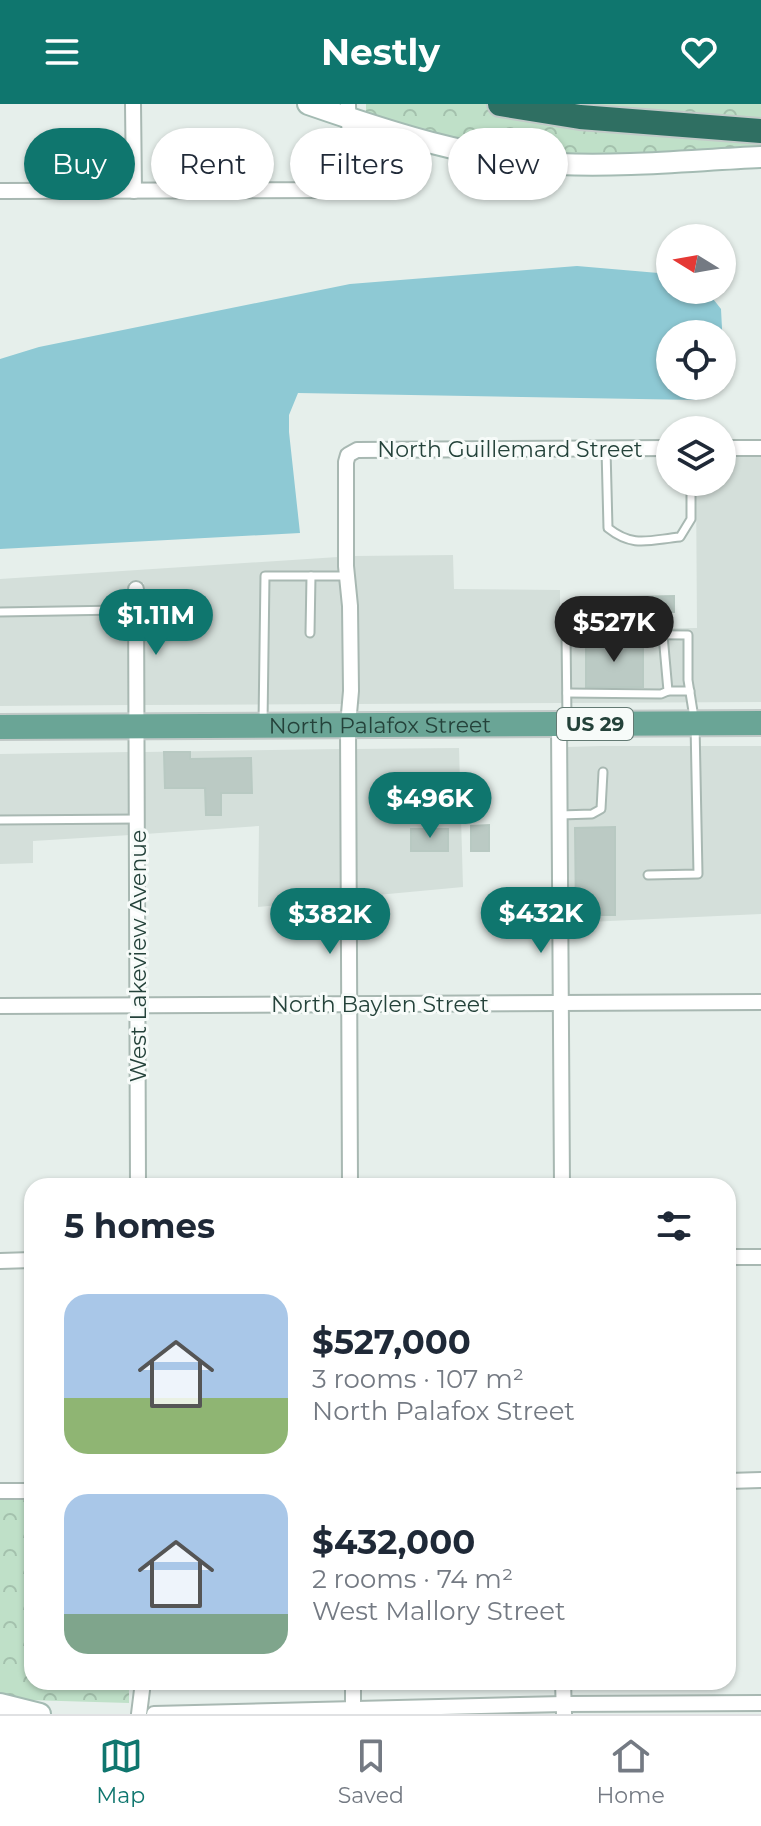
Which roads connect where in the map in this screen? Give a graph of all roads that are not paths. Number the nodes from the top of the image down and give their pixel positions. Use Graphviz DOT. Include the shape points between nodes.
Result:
graph roads {
  1 [pos="133,104"];
  2 [pos="308,104"];
  3 [pos="500,104"];
  4 [pos="348,111"];
  5 [pos="133,128"];
  6 [pos="761,131"];
  7 [pos="761,157"];
  8 [pos="0,191"];
  9 [pos="24,191"];
  10 [pos="135,191"];
  11 [pos="656,448"];
  12 [pos="736,448"];
  13 [pos="761,448"];
  14 [pos="606,449"];
  15 [pos="691,496"];
  16 [pos="311,576"];
  17 [pos="347,576"];
  18 [pos="136,589"];
  19 [pos="121,610"];
  20 [pos="0,612"];
  21 [pos="310,633"];
  22 [pos="663,635"];
  23 [pos="668,691"];
  24 [pos="690,691"];
  25 [pos="567,693"];
  26 [pos="761,723"];
  27 [pos="563,724"];
  28 [pos="695,724"];
  29 [pos="348,725"];
  30 [pos="138,726"];
  31 [pos="263,726"];
  32 [pos="0,727"];
  33 [pos="603,772"];
  34 [pos="560,815"];
  35 [pos="138,819"];
  36 [pos="0,820"];
  37 [pos="648,875"];
  38 [pos="761,1002"];
  39 [pos="560,1003"];
  40 [pos="349,1004"];
  41 [pos="138,1005"];
  42 [pos="0,1006"];
  43 [pos="138,1178"];
  44 [pos="350,1178"];
  45 [pos="562,1178"];
  46 [pos="736,1257"];
  47 [pos="761,1257"];
  48 [pos="24,1260"];
  49 [pos="0,1261"];
  50 [pos="761,1480"];
  51 [pos="736,1481"];
  52 [pos="0,1491"];
  53 [pos="24,1491"];
  54 [pos="142,1690"];
  55 [pos="353,1690"];
  56 [pos="761,1703"];
  57 [pos="10,1709"];
  58 [pos="564,1709"];
  59 [pos="353,1712"];
  60 [pos="40,1714"];
  61 [pos="139,1714"];
  62 [pos="154,1714"];
  1 -- 5 [label="street"];
  2 -- 4 [label="street"];
  3 -- 6 [label="highway" via="580,117"];
  4 -- 7 [label="street" via="418,140 465,152 556,164"];
  4 -- 10 [label="street" via="349,170 343,183 329,190"];
  8 -- 9 [label="street"];
  11 -- 14 [label="street, North Guillemard Street"];
  12 -- 13 [label="street"];
  14 -- 15 [label="lane" via="608,528 622,539 680,537 691,519"];
  14 -- 17 [label="street, North Guillemard Street" via="357,450 346,462"];
  16 -- 17 [label="lane"];
  16 -- 21 [label="lane"];
  16 -- 31 [label="lane" via="265,576"];
  17 -- 29 [label="street"];
  18 -- 30 [label="street, West Lakeview Avenue"];
  19 -- 20 [label="lane"];
  22 -- 23 [label="lane"];
  22 -- 24 [label="lane" via="688,635"];
  22 -- 25 [label="lane" via="566,634"];
  23 -- 24 [label="lane"];
  23 -- 25 [label="lane"];
  24 -- 28 [label="lane"];
  25 -- 27 [label="lane"];
  26 -- 28 [label="main road, North Palafox Street / US 29"];
  27 -- 28 [label="main road, North Palafox Street / US 29"];
  27 -- 29 [label="main road, North Palafox Street / US 29"];
  27 -- 34 [label="street"];
  28 -- 37 [label="lane" via="698,874"];
  29 -- 31 [label="main road, North Palafox Street / US 29"];
  29 -- 40 [label="street"];
  30 -- 31 [label="main road, North Palafox Street / US 29"];
  30 -- 32 [label="main road, North Palafox Street / US 29"];
  30 -- 35 [label="street, West Lakeview Avenue"];
  33 -- 34 [label="lane" via="601,809"];
  34 -- 39 [label="street"];
  35 -- 36 [label="lane"];
  35 -- 41 [label="street, West Lakeview Avenue"];
  38 -- 39 [label="street, North Baylen Street"];
  39 -- 40 [label="street, North Baylen Street"];
  39 -- 45 [label="street"];
  40 -- 41 [label="street, North Baylen Street"];
  40 -- 44 [label="street"];
  41 -- 42 [label="street, North Baylen Street"];
  41 -- 43 [label="street, West Lakeview Avenue"];
  46 -- 47 [label="street"];
  48 -- 49 [label="street"];
  50 -- 51 [label="street"];
  52 -- 53 [label="street"];
  54 -- 61 [label="street"];
  55 -- 59 [label="street"];
  56 -- 58 [label="street"];
  57 -- 60 [label="street"];
  58 -- 59 [label="street"];
  59 -- 62 [label="street"];
}
